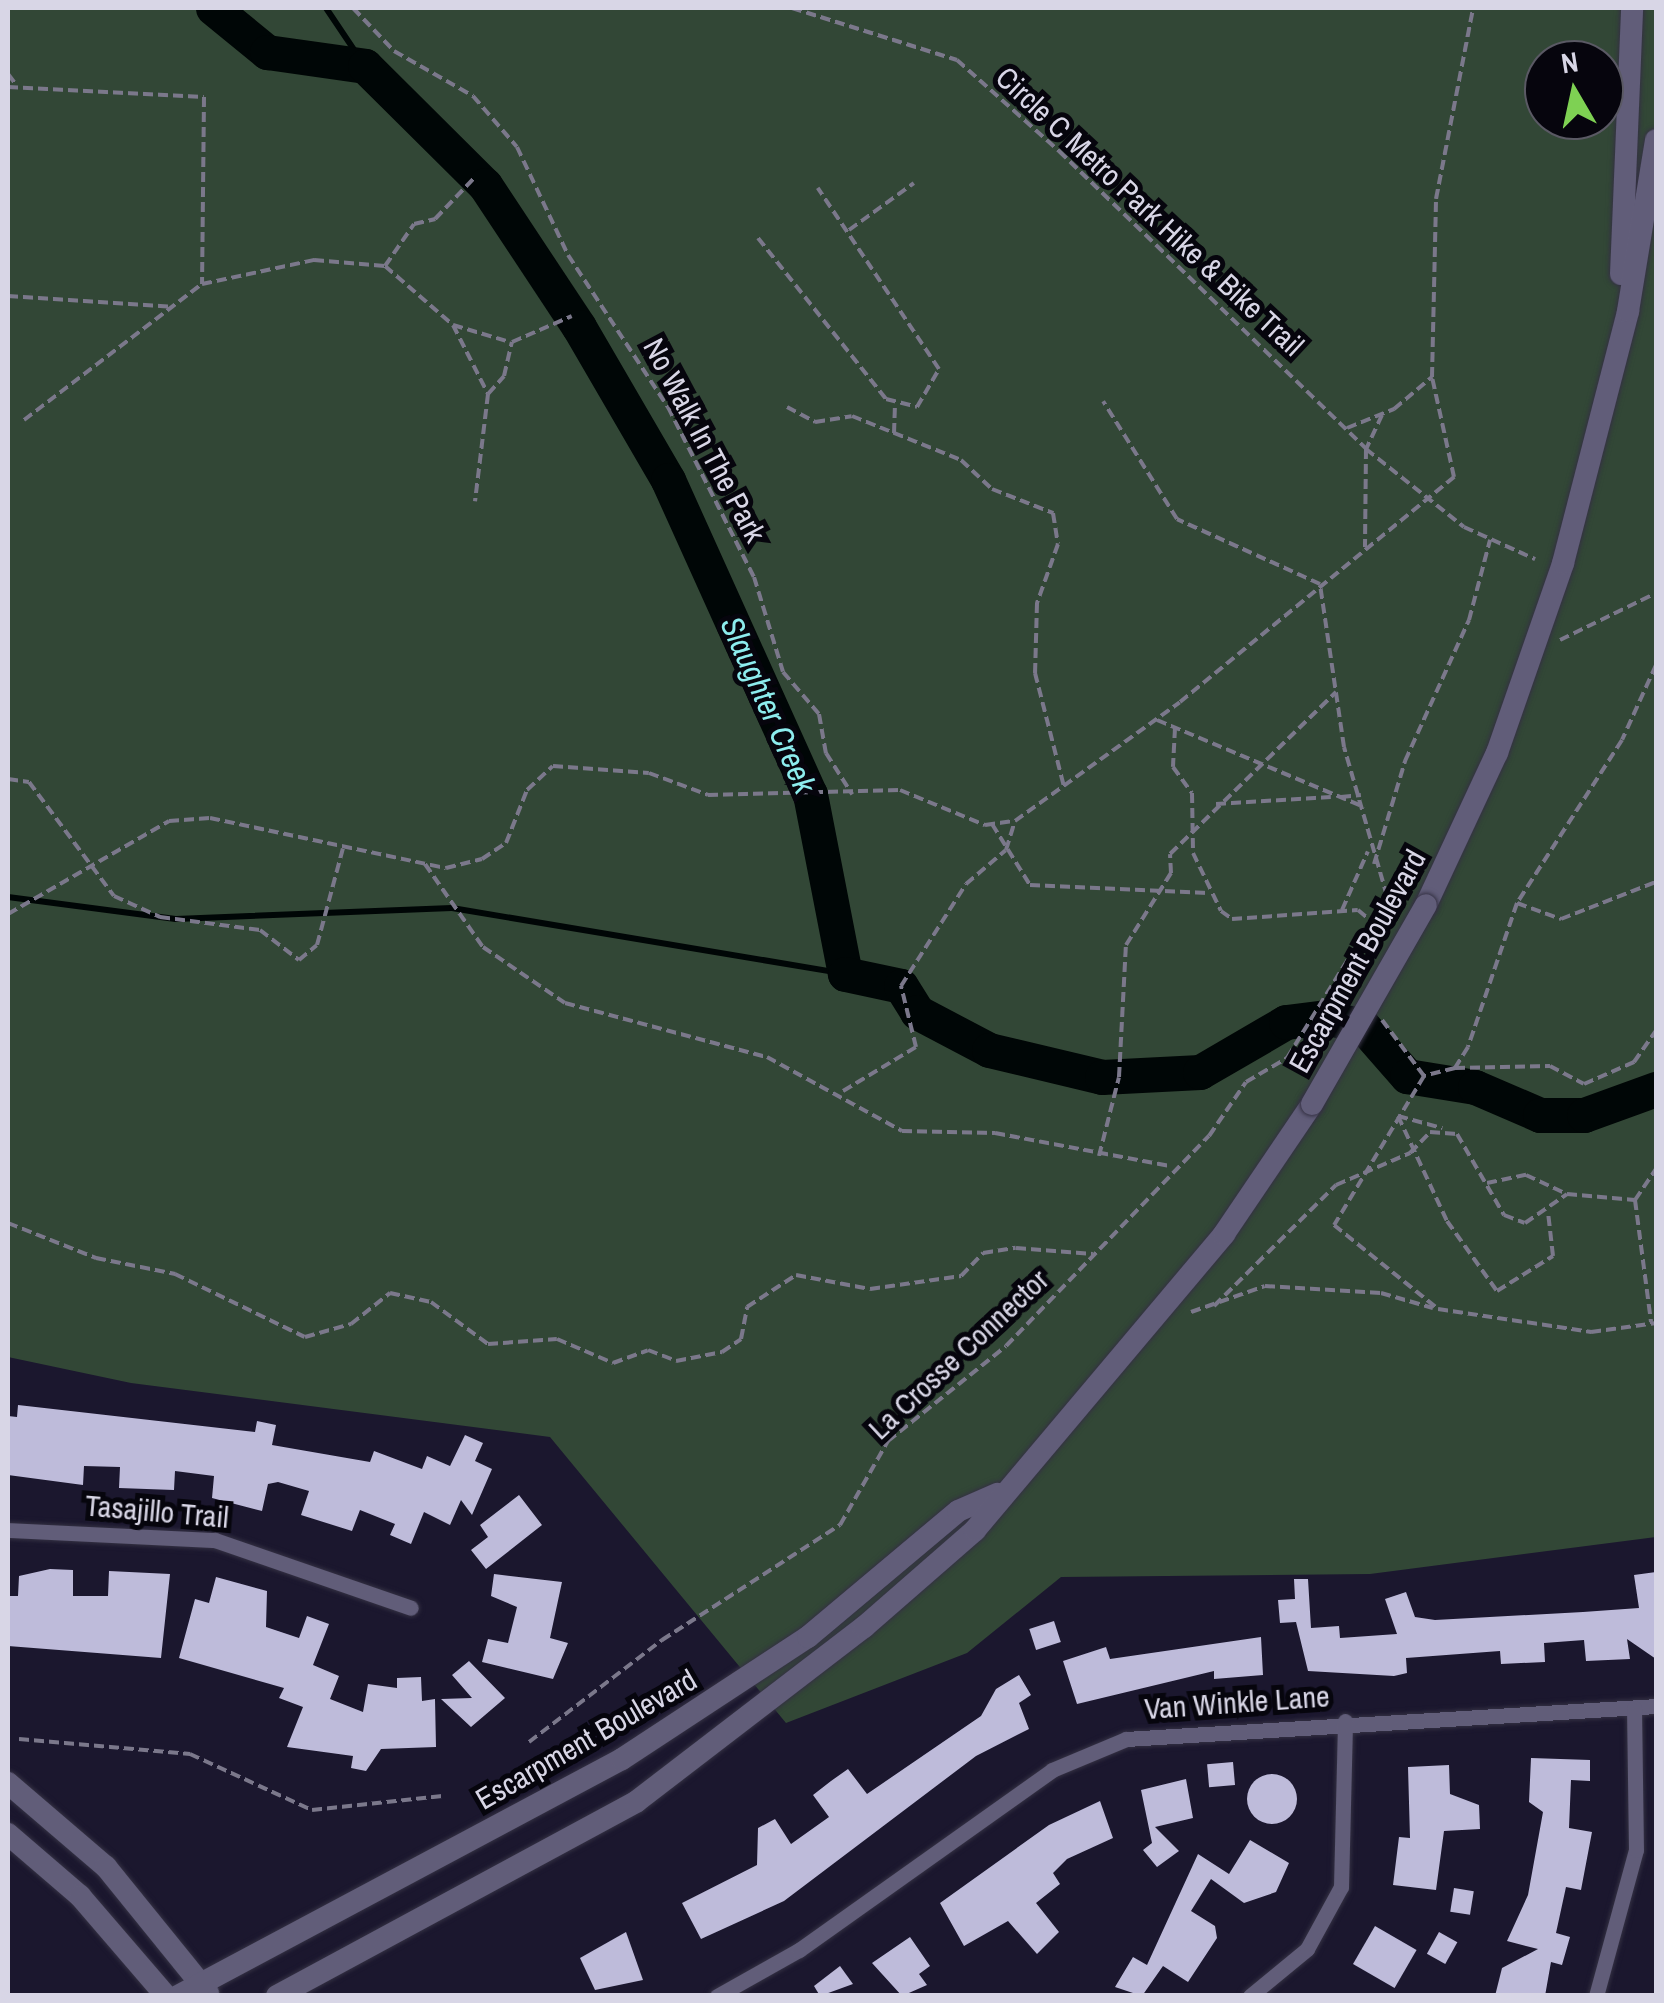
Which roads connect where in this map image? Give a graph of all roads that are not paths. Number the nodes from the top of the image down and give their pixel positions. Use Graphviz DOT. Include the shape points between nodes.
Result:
graph roads {
  1 [pos="1632,8"];
  2 [pos="1656,140"];
  3 [pos="1611,372"];
  4 [pos="998,1494"];
  5 [pos="8,1530"];
  6 [pos="411,1608"];
  7 [pos="1656,1706"];
  8 [pos="1634,1708"];
  9 [pos="1344,1721"];
  10 [pos="8,1783"];
  11 [pos="8,1834"];
  12 [pos="205,1989"];
  13 [pos="166,1996"];
  14 [pos="178,1996"];
  15 [pos="277,1996"];
  16 [pos="717,1996"];
  17 [pos="1250,1996"];
  18 [pos="1596,1996"];
  1 -- 3 [label="main road, Escarpment Boulevard" via="1629,196"];
  2 -- 3 [label="main road, Escarpment Boulevard"];
  3 -- 4 [label="main road, Escarpment Boulevard, bridge" via="1533,654 1426,906 1312,1104 1224,1234"];
  4 -- 12 [label="main road, Escarpment Boulevard" via="958,1511 808,1637 622,1759"];
  4 -- 15 [label="main road, Escarpment Boulevard" via="975,1530 864,1628 637,1801"];
  5 -- 6 [label="street, Tasajillo Trail" via="215,1540"];
  7 -- 8 [label="street, Van Winkle Lane"];
  8 -- 9 [label="street, Van Winkle Lane"];
  8 -- 18 [label="street" via="1636,1850"];
  9 -- 16 [label="street, Van Winkle Lane" via="1182,1729 1086,1754"];
  9 -- 17 [label="street" via="1349,1822 1341,1887 1307,1949"];
  10 -- 12 [label="main road" via="106,1867"];
  11 -- 13 [label="main road" via="80,1896"];
  12 -- 14 [label="main road, Escarpment Boulevard"];
}
